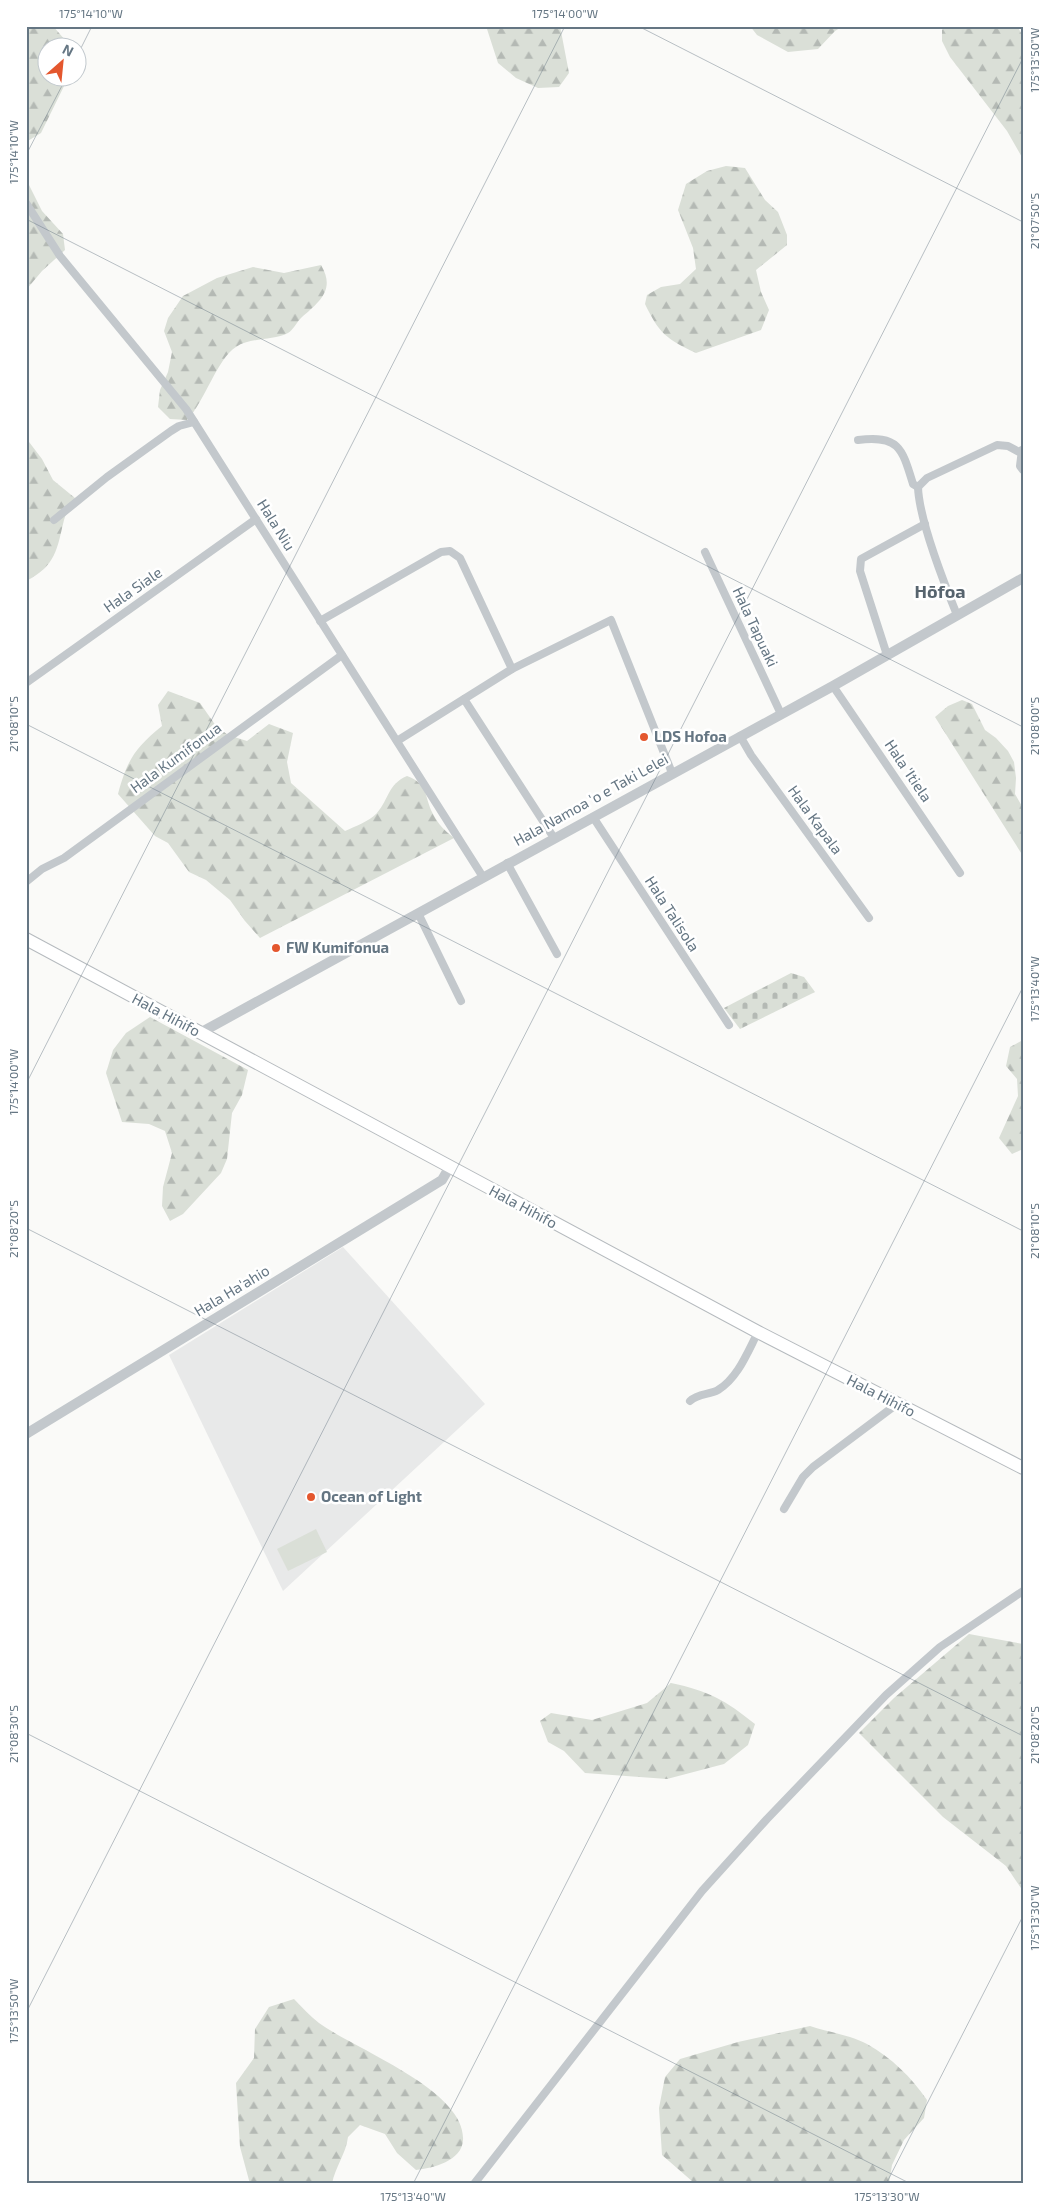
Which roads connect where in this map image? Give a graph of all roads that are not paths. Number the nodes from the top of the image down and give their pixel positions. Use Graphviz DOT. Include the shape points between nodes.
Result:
graph roads {
  1 [pos="26,203"];
  2 [pos="194,422"];
  3 [pos="858,440"];
  4 [pos="1022,451"];
  5 [pos="1023,470"];
  6 [pos="918,487"];
  7 [pos="256,519"];
  8 [pos="54,520"];
  9 [pos="926,524"];
  10 [pos="705,552"];
  11 [pos="1023,578"];
  12 [pos="957,614"];
  13 [pos="320,621"];
  14 [pos="342,655"];
  15 [pos="887,655"];
  16 [pos="512,669"];
  17 [pos="26,684"];
  18 [pos="833,686"];
  19 [pos="464,699"];
  20 [pos="781,714"];
  21 [pos="740,736"];
  22 [pos="397,741"];
  23 [pos="672,773"];
  24 [pos="593,817"];
  25 [pos="554,838"];
  26 [pos="507,863"];
  27 [pos="960,873"];
  28 [pos="483,876"];
  29 [pos="26,882"];
  30 [pos="418,913"];
  31 [pos="869,918"];
  32 [pos="26,939"];
  33 [pos="557,954"];
  34 [pos="461,1001"];
  35 [pos="729,1025"];
  36 [pos="200,1033"];
  37 [pos="449,1168"];
  38 [pos="758,1332"];
  39 [pos="690,1401"];
  40 [pos="898,1404"];
  41 [pos="26,1434"];
  42 [pos="1023,1468"];
  43 [pos="784,1509"];
  44 [pos="1023,1590"];
  45 [pos="474,2184"];
  1 -- 2 [label="street, Hala Niu" via="60,256"];
  2 -- 7 [label="street, Hala Niu"];
  2 -- 8 [label="street" via="171,431"];
  3 -- 6 [label="street" via="876,438 892,442 903,454 913,484"];
  4 -- 5 [label="street" via="1020,466"];
  4 -- 6 [label="street" via="997,445 927,478"];
  6 -- 9 [label="street" via="918,501"];
  7 -- 13 [label="street, Hala Niu"];
  7 -- 17 [label="street, Hala Siale"];
  9 -- 12 [label="street"];
  9 -- 15 [label="street" via="861,558 860,571"];
  10 -- 20 [label="street, Hala Tapuaki"];
  11 -- 12 [label="street, Hala Namoa 'o e Taki Lelei"];
  12 -- 15 [label="street, Hala Namoa 'o e Taki Lelei"];
  13 -- 14 [label="street, Hala Niu"];
  13 -- 16 [label="street" via="441,552 450,551 460,558"];
  14 -- 22 [label="street, Hala Niu"];
  14 -- 29 [label="street, Hala Kumifonua" via="64,858"];
  15 -- 18 [label="street, Hala Namoa 'o e Taki Lelei"];
  16 -- 19 [label="street"];
  16 -- 23 [label="street" via="611,620"];
  18 -- 20 [label="street, Hala Namoa 'o e Taki Lelei"];
  18 -- 27 [label="street, Hala 'Itiela"];
  19 -- 22 [label="street"];
  19 -- 25 [label="street"];
  20 -- 21 [label="street, Hala Namoa 'o e Taki Lelei"];
  21 -- 23 [label="street, Hala Namoa 'o e Taki Lelei"];
  21 -- 31 [label="street, Hala Kapala"];
  22 -- 28 [label="street, Hala Niu"];
  23 -- 24 [label="street, Hala Namoa 'o e Taki Lelei"];
  24 -- 25 [label="street, Hala Namoa 'o e Taki Lelei"];
  24 -- 35 [label="street, Hala Talisola"];
  25 -- 26 [label="street, Hala Namoa 'o e Taki Lelei"];
  26 -- 28 [label="street, Hala Namoa 'o e Taki Lelei"];
  26 -- 33 [label="street"];
  28 -- 30 [label="street, Hala Namoa 'o e Taki Lelei"];
  30 -- 34 [label="street"];
  30 -- 36 [label="street, Hala Namoa 'o e Taki Lelei"];
  32 -- 36 [label="main road, Hala Hihifo"];
  36 -- 37 [label="main road, Hala Hihifo"];
  37 -- 38 [label="main road, Hala Hihifo"];
  37 -- 41 [label="street, Hala Ha'ahio" via="442,1180"];
  38 -- 39 [label="street" via="728,1382 717,1391"];
  38 -- 40 [label="main road, Hala Hihifo"];
  40 -- 42 [label="main road, Hala Hihifo"];
  40 -- 43 [label="street" via="808,1472"];
  44 -- 45 [label="street" via="940,1647 886,1695 768,1819 702,1891"];
}
